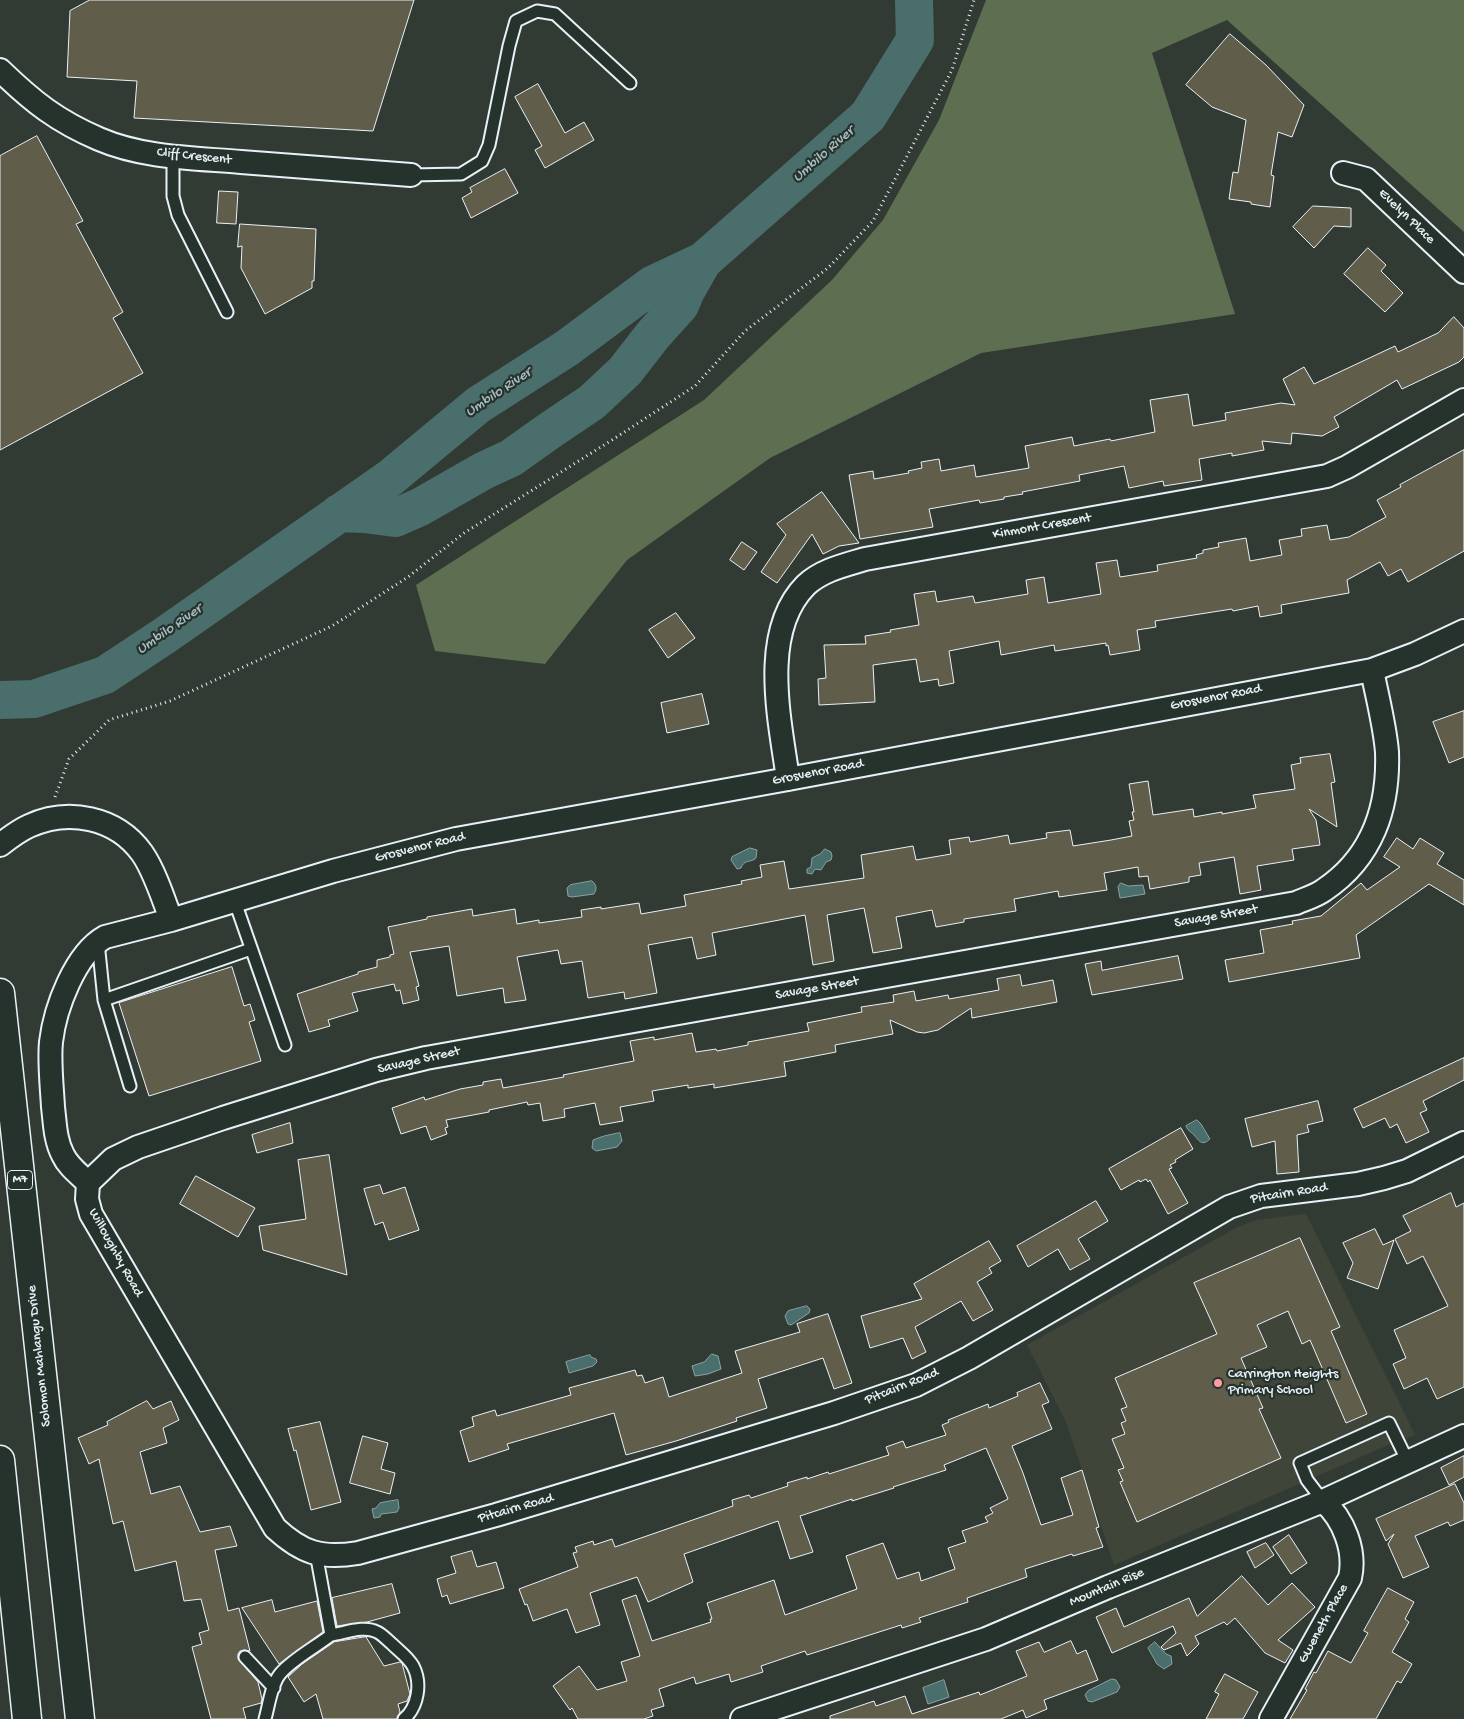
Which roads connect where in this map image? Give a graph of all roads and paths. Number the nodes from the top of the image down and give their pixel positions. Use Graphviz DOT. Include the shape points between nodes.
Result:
graph roads {
  1 [pos="974,0"];
  2 [pos="0,70"];
  3 [pos="630,83"];
  4 [pos="172,156"];
  5 [pos="1343,172"];
  6 [pos="411,175"];
  7 [pos="1464,272"];
  8 [pos="227,312"];
  9 [pos="1464,400"];
  10 [pos="1464,631"];
  11 [pos="1372,670"];
  12 [pos="788,779"];
  13 [pos="46,820"];
  14 [pos="0,845"];
  15 [pos="234,900"];
  16 [pos="171,920"];
  17 [pos="98,941"];
  18 [pos="251,949"];
  19 [pos="0,993"];
  20 [pos="104,1000"];
  21 [pos="285,1045"];
  22 [pos="130,1086"];
  23 [pos="1464,1143"];
  24 [pos="88,1183"];
  25 [pos="1464,1436"];
  26 [pos="0,1460"];
  27 [pos="1408,1462"];
  28 [pos="1323,1501"];
  29 [pos="312,1552"];
  30 [pos="332,1635"];
  31 [pos="245,1657"];
  32 [pos="274,1688"];
  33 [pos="27,1719"];
  34 [pos="80,1719"];
  35 [pos="265,1719"];
  36 [pos="404,1719"];
  37 [pos="742,1719"];
  38 [pos="1271,1719"];
  1 -- 13 [label="path" via="952,70 872,221 828,268 745,331 695,386 464,533 408,577 332,626 170,701 109,720 69,759"];
  2 -- 4 [label="street, Cliff Crescent" via="51,115 74,128 125,147"];
  3 -- 6 [label="lane" via="555,14 537,11 516,21 490,145 482,161 460,174"];
  4 -- 6 [label="street, Cliff Crescent"];
  4 -- 8 [label="lane" via="173,196 178,215"];
  5 -- 7 [label="street, Evelyn Place" via="1366,179"];
  9 -- 12 [label="street, Kinmont Crescent" via="1327,476 865,558 818,576 792,603 782,628 776,658 776,689"];
  10 -- 11 [label="street, Grosvenor Road"];
  11 -- 12 [label="street, Grosvenor Road"];
  11 -- 24 [label="street, Savage Street" via="1386,750 1387,783 1382,811 1368,844 1349,869 1323,890 1296,903 426,1058 366,1073 138,1147 113,1159"];
  12 -- 15 [label="street, Grosvenor Road" via="456,839 333,870"];
  13 -- 14 [label="street" via="29,826"];
  13 -- 16 [label="street" via="72,816 92,818 126,837 142,853"];
  15 -- 16 [label="street, Grosvenor Road"];
  15 -- 18 [label="lane"];
  16 -- 17 [label="street"];
  17 -- 20 [label="lane"];
  17 -- 24 [label="street" via="82,958 68,984 51,1042 57,1141 70,1166"];
  18 -- 20 [label="lane"];
  18 -- 21 [label="lane"];
  19 -- 34 [label="highway, Solomon Mahlangu Drive / M7"];
  20 -- 22 [label="lane"];
  23 -- 29 [label="street, Pitcairn Road" via="1407,1171 1384,1178 1261,1196 1229,1207 969,1358 916,1385 834,1413 496,1515 358,1553 337,1556"];
  24 -- 29 [label="street, Willoughby Road" via="90,1214 274,1528"];
  25 -- 27 [label="street, Mountain Rise"];
  26 -- 33 [label="highway"];
  27 -- 28 [label="street, Mountain Rise"];
  27 -- 28 [label="lane" via="1389,1423 1300,1463 1307,1480"];
  28 -- 37 [label="street, Mountain Rise" via="1108,1586 986,1639"];
  28 -- 38 [label="street, Gweneth Place" via="1332,1509 1349,1540 1352,1572"];
  29 -- 30 [label="lane"];
  30 -- 32 [label="lane" via="286,1668"];
  30 -- 36 [label="lane" via="366,1629 376,1631 406,1657 416,1676 417,1697 411,1713"];
  31 -- 32 [label="lane"];
  32 -- 35 [label="lane"];
}
